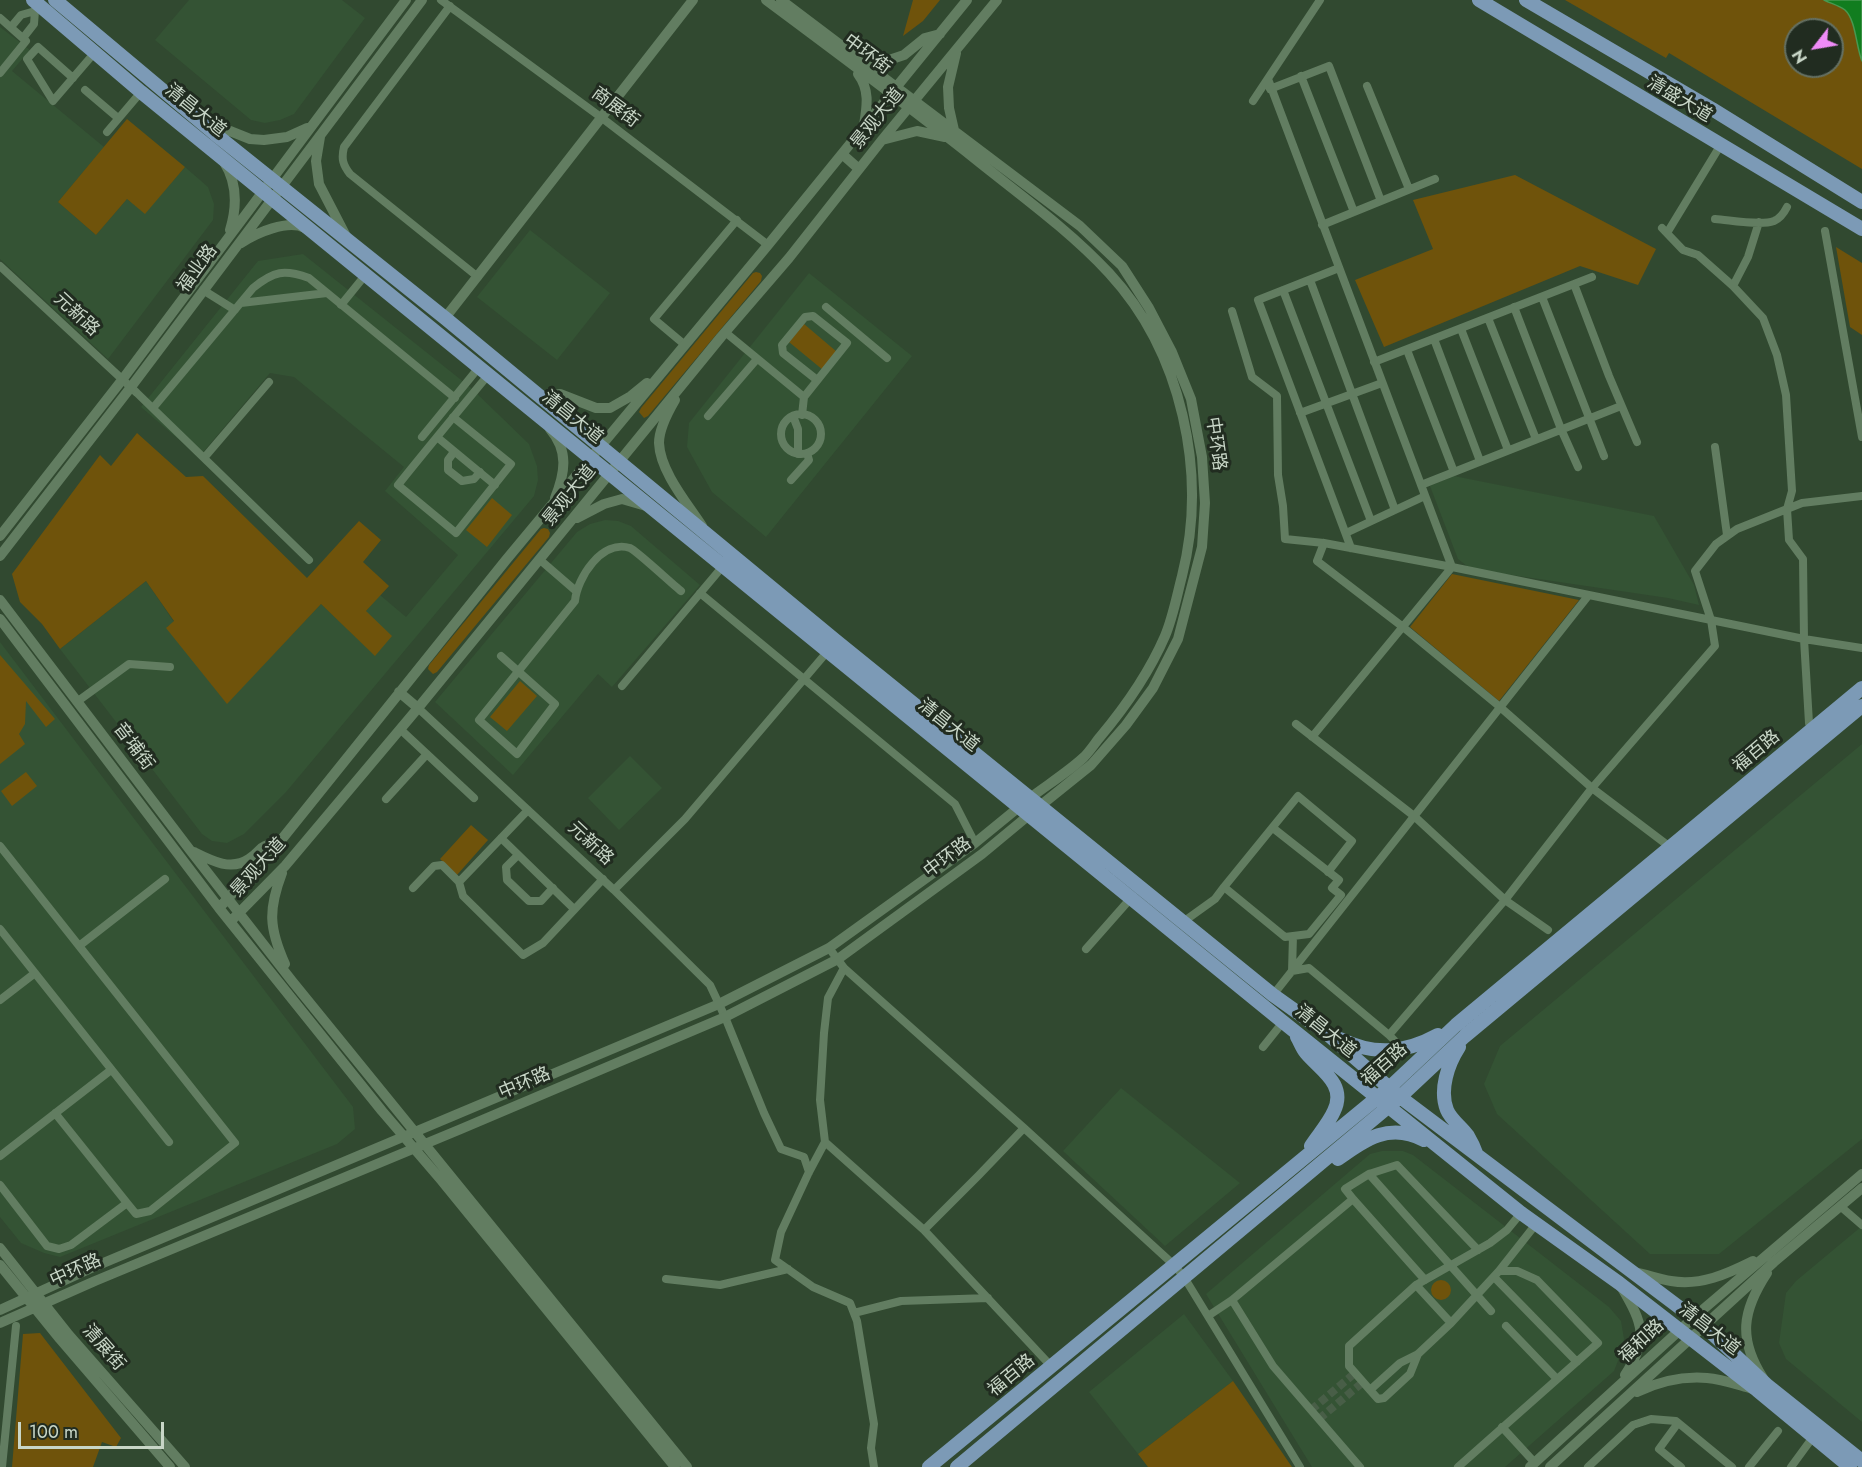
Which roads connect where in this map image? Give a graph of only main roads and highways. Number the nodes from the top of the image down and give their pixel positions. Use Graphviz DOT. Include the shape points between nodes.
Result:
graph roads {
  1 [pos="54,0"];
  2 [pos="1479,0"];
  3 [pos="1526,0"];
  4 [pos="36,6"];
  5 [pos="272,188"];
  6 [pos="1862,202"];
  7 [pos="1862,229"];
  8 [pos="536,403"];
  9 [pos="614,467"];
  10 [pos="1862,688"];
  11 [pos="1862,706"];
  12 [pos="1029,807"];
  13 [pos="1288,1026"];
  14 [pos="1461,1031"];
  15 [pos="1325,1032"];
  16 [pos="1389,1088"];
  17 [pos="1377,1097"];
  18 [pos="1400,1097"];
  19 [pos="1388,1106"];
  20 [pos="1443,1150"];
  21 [pos="1477,1155"];
  22 [pos="1303,1158"];
  23 [pos="1309,1172"];
  24 [pos="1763,1388"];
  25 [pos="1862,1461"];
  26 [pos="929,1467"];
  27 [pos="957,1467"];
  28 [pos="1850,1467"];
  1 -- 5 [label="main road, 清昌大道" via="215,134"];
  2 -- 7 [label="main road, 清盛大道"];
  3 -- 6 [label="main road, 清盛大道"];
  4 -- 5 [label="main road, 清昌大道" via="217,152"];
  5 -- 8 [label="main road, 清昌大道" via="348,240 445,318"];
  5 -- 8 [label="main road, 清昌大道" via="321,237 482,373"];
  8 -- 9 [label="main road, 清昌大道"];
  9 -- 12 [label="main road, 清昌大道" via="707,534"];
  9 -- 12 [label="main road, 清昌大道" via="668,519 827,652"];
  10 -- 14 [label="main road, 福百路" via="1670,847"];
  11 -- 14 [label="main road, 福百路"];
  12 -- 13 [label="main road, 清昌大道" via="1131,898"];
  12 -- 15 [label="main road, 清昌大道"];
  13 -- 17 [label="main road, 清昌大道"];
  13 -- 22 [label="main road" via="1336,1090 1334,1112"];
  14 -- 15 [label="main road" via="1398,1050 1363,1049"];
  14 -- 16 [label="main road, 福百路"];
  14 -- 18 [label="main road, 福百路"];
  14 -- 21 [label="main road" via="1446,1075 1444,1096 1447,1111 1468,1135"];
  15 -- 16 [label="main road, 清昌大道"];
  16 -- 17 [label="main road, 福百路"];
  16 -- 18 [label="main road, 清昌大道"];
  17 -- 19 [label="main road, 清昌大道"];
  17 -- 22 [label="main road, 福百路"];
  18 -- 19 [label="main road, 福百路"];
  18 -- 21 [label="main road, 清昌大道"];
  19 -- 20 [label="main road, 清昌大道"];
  19 -- 23 [label="main road, 福百路"];
  20 -- 23 [label="main road" via="1418,1137 1379,1134 1328,1166"];
  20 -- 24 [label="main road, 清昌大道" via="1521,1213"];
  21 -- 24 [label="main road, 清昌大道" via="1704,1326"];
  22 -- 26 [label="main road, 福百路"];
  23 -- 27 [label="main road, 福百路"];
  24 -- 25 [label="main road, 清昌大道"];
  24 -- 28 [label="main road, 清昌大道"];
}
